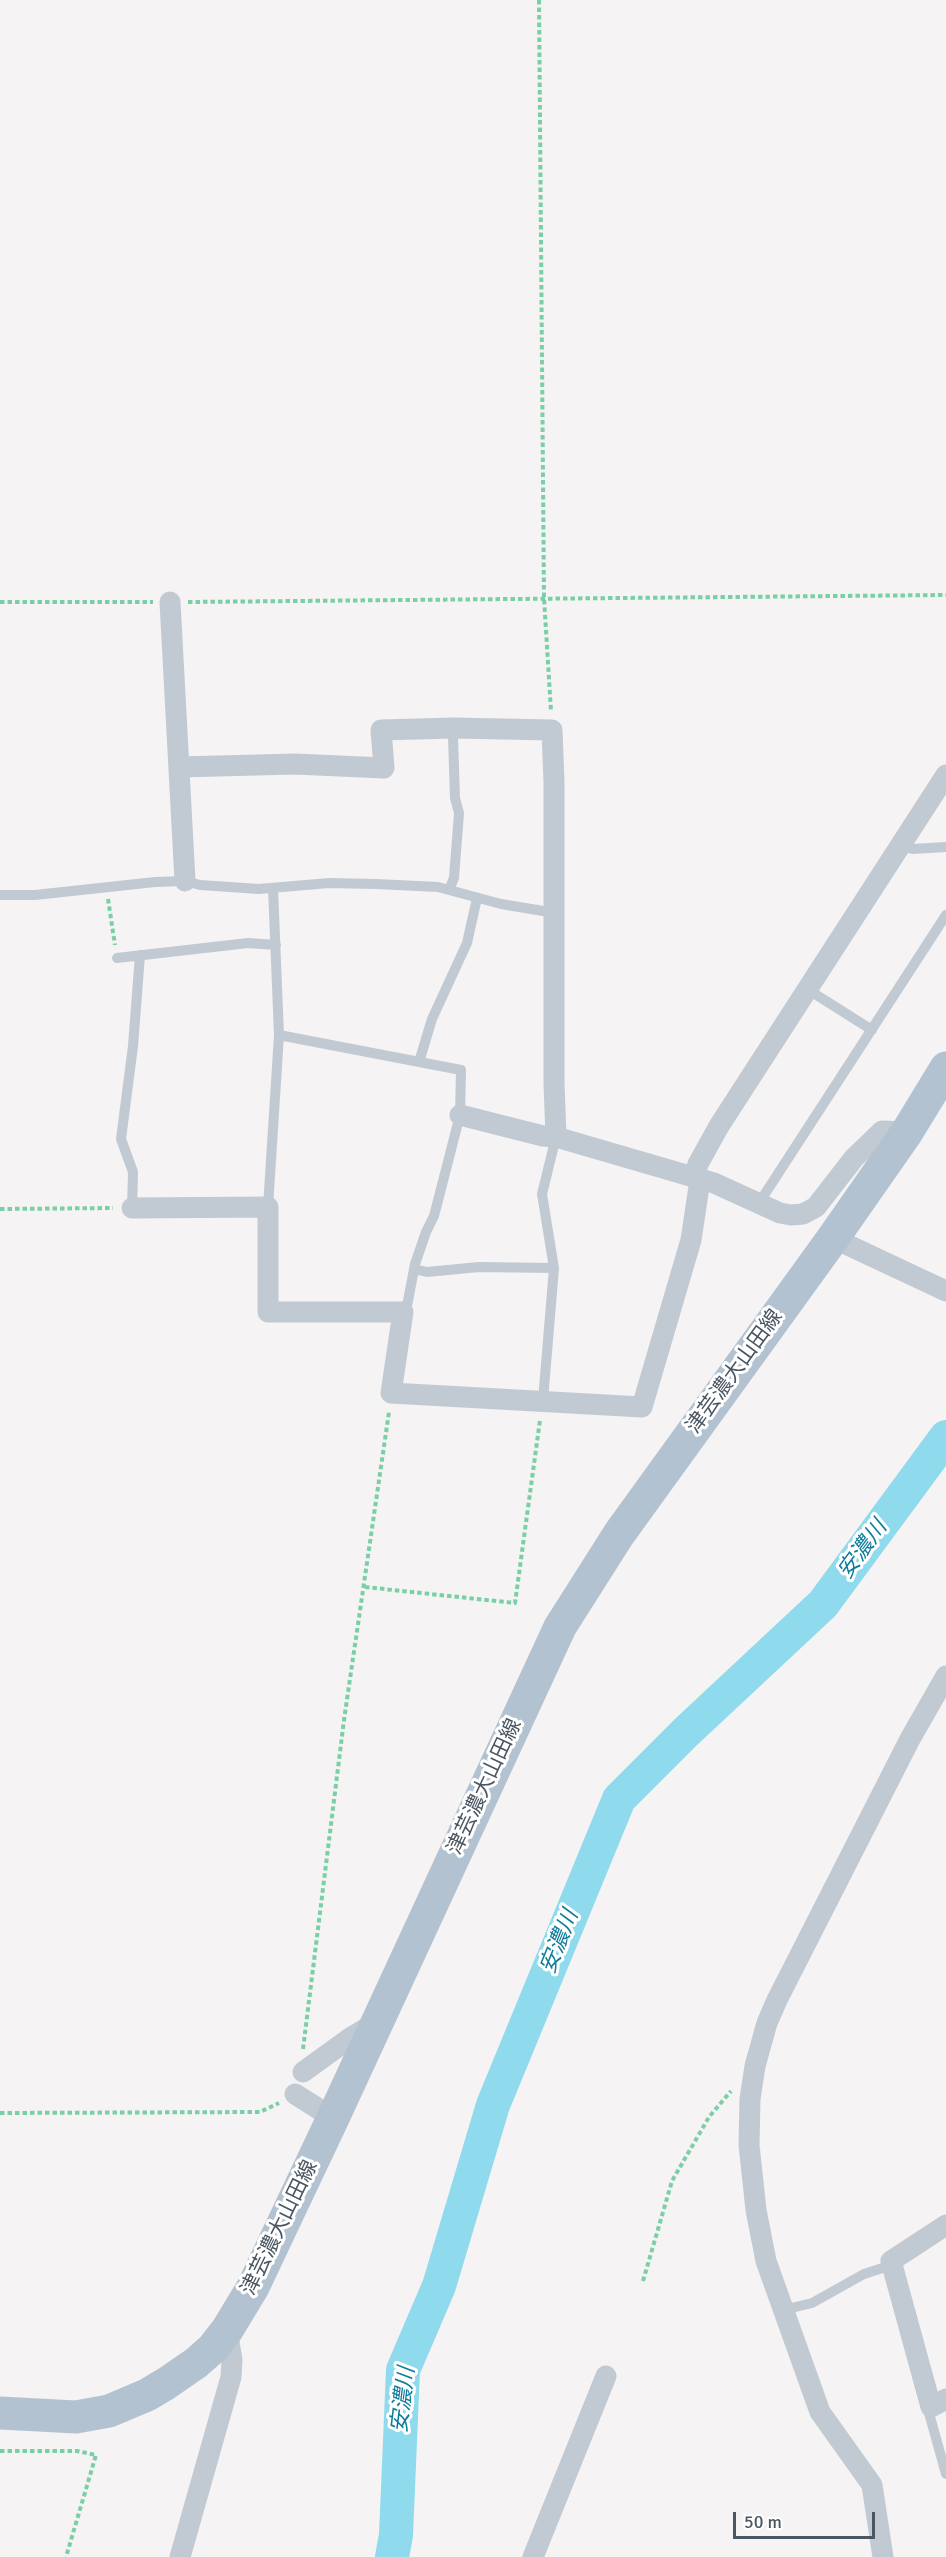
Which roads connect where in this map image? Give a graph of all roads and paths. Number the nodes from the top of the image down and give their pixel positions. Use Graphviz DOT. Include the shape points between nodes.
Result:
graph roads {
  1 [pos="539,0"];
  2 [pos="946,595"];
  3 [pos="544,597"];
  4 [pos="0,602"];
  5 [pos="170,602"];
  6 [pos="455,728"];
  7 [pos="552,730"];
  8 [pos="179,767"];
  9 [pos="946,775"];
  10 [pos="901,844"];
  11 [pos="946,847"];
  12 [pos="184,881"];
  13 [pos="106,887"];
  14 [pos="273,888"];
  15 [pos="448,890"];
  16 [pos="0,895"];
  17 [pos="477,898"];
  18 [pos="555,913"];
  19 [pos="946,915"];
  20 [pos="276,945"];
  21 [pos="140,956"];
  22 [pos="117,958"];
  23 [pos="807,989"];
  24 [pos="872,1030"];
  25 [pos="279,1035"];
  26 [pos="419,1062"];
  27 [pos="946,1068"];
  28 [pos="460,1115"];
  29 [pos="907,1132"];
  30 [pos="556,1137"];
  31 [pos="697,1179"];
  32 [pos="759,1203"];
  33 [pos="268,1207"];
  34 [pos="132,1208"];
  35 [pos="0,1209"];
  36 [pos="841,1241"];
  37 [pos="554,1268"];
  38 [pos="414,1269"];
  39 [pos="946,1291"];
  40 [pos="404,1312"];
  41 [pos="392,1393"];
  42 [pos="543,1400"];
  43 [pos="366,1587"];
  44 [pos="946,1676"];
  45 [pos="375,2024"];
  46 [pos="303,2072"];
  47 [pos="741,2086"];
  48 [pos="295,2094"];
  49 [pos="0,2113"];
  50 [pos="333,2118"];
  51 [pos="946,2225"];
  52 [pos="892,2265"];
  53 [pos="643,2281"];
  54 [pos="783,2310"];
  55 [pos="226,2330"];
  56 [pos="606,2376"];
  57 [pos="939,2403"];
  58 [pos="0,2413"];
  59 [pos="0,2451"];
  60 [pos="946,2474"];
  61 [pos="66,2557"];
  62 [pos="180,2557"];
  63 [pos="533,2557"];
  64 [pos="883,2557"];
  1 -- 3 [label="path"];
  2 -- 3 [label="path"];
  3 -- 5 [label="path"];
  3 -- 7 [label="path"];
  4 -- 5 [label="path"];
  5 -- 8 [label="street"];
  6 -- 7 [label="street"];
  6 -- 8 [label="street" via="381,730 384,768 295,764"];
  6 -- 15 [label="lane" via="455,798 459,813 454,878"];
  7 -- 18 [label="street"];
  8 -- 12 [label="street"];
  9 -- 10 [label="street"];
  10 -- 11 [label="lane" via="912,849"];
  10 -- 23 [label="street"];
  12 -- 13 [label="lane"];
  12 -- 14 [label="lane"];
  13 -- 16 [label="lane"];
  13 -- 22 [label="path"];
  14 -- 15 [label="lane" via="329,883"];
  14 -- 20 [label="lane"];
  15 -- 17 [label="lane"];
  17 -- 18 [label="lane"];
  17 -- 26 [label="lane" via="467,944 432,1019"];
  18 -- 30 [label="street"];
  19 -- 24 [label="lane"];
  20 -- 21 [label="lane" via="248,943"];
  20 -- 25 [label="lane"];
  21 -- 22 [label="lane"];
  21 -- 34 [label="lane" via="121,1139 133,1172"];
  23 -- 24 [label="lane"];
  23 -- 31 [label="street" via="718,1126 698,1164"];
  24 -- 32 [label="lane"];
  25 -- 26 [label="lane"];
  25 -- 33 [label="lane"];
  26 -- 28 [label="lane" via="461,1070"];
  27 -- 29 [label="main road, 津芸濃大山田線"];
  28 -- 30 [label="street"];
  28 -- 38 [label="lane" via="434,1216"];
  29 -- 32 [label="street" via="882,1131 854,1158 816,1207 803,1214 780,1213"];
  29 -- 36 [label="main road, 津芸濃大山田線"];
  30 -- 31 [label="street"];
  30 -- 37 [label="lane" via="542,1194"];
  31 -- 32 [label="street"];
  31 -- 42 [label="street" via="691,1240 642,1407"];
  33 -- 34 [label="street"];
  33 -- 40 [label="street" via="268,1312"];
  34 -- 35 [label="path"];
  36 -- 39 [label="street"];
  36 -- 45 [label="main road, 津芸濃大山田線" via="625,1525 560,1627"];
  37 -- 38 [label="lane" via="479,1267 427,1272"];
  37 -- 42 [label="lane"];
  38 -- 40 [label="lane"];
  40 -- 41 [label="street"];
  41 -- 42 [label="street"];
  41 -- 43 [label="path"];
  42 -- 43 [label="path" via="515,1603"];
  43 -- 46 [label="path" via="344,1720"];
  44 -- 54 [label="street" via="777,2000 755,2066 749,2145 756,2210 766,2261"];
  45 -- 46 [label="street"];
  45 -- 50 [label="main road, 津芸濃大山田線"];
  47 -- 53 [label="path" via="725,2096 709,2117 672,2181"];
  48 -- 49 [label="path" via="260,2112"];
  48 -- 50 [label="street"];
  50 -- 55 [label="main road, 津芸濃大山田線" via="253,2287"];
  51 -- 52 [label="street" via="891,2261"];
  52 -- 54 [label="lane" via="864,2274 812,2303"];
  52 -- 57 [label="street"];
  54 -- 64 [label="street" via="820,2412 872,2485"];
  55 -- 58 [label="main road, 津芸濃大山田線" via="205,2355 167,2383 109,2411 76,2417"];
  55 -- 62 [label="street" via="231,2377"];
  56 -- 63 [label="street"];
  57 -- 60 [label="lane" via="929,2414"];
  59 -- 61 [label="path" via="77,2451 96,2455"];
}
